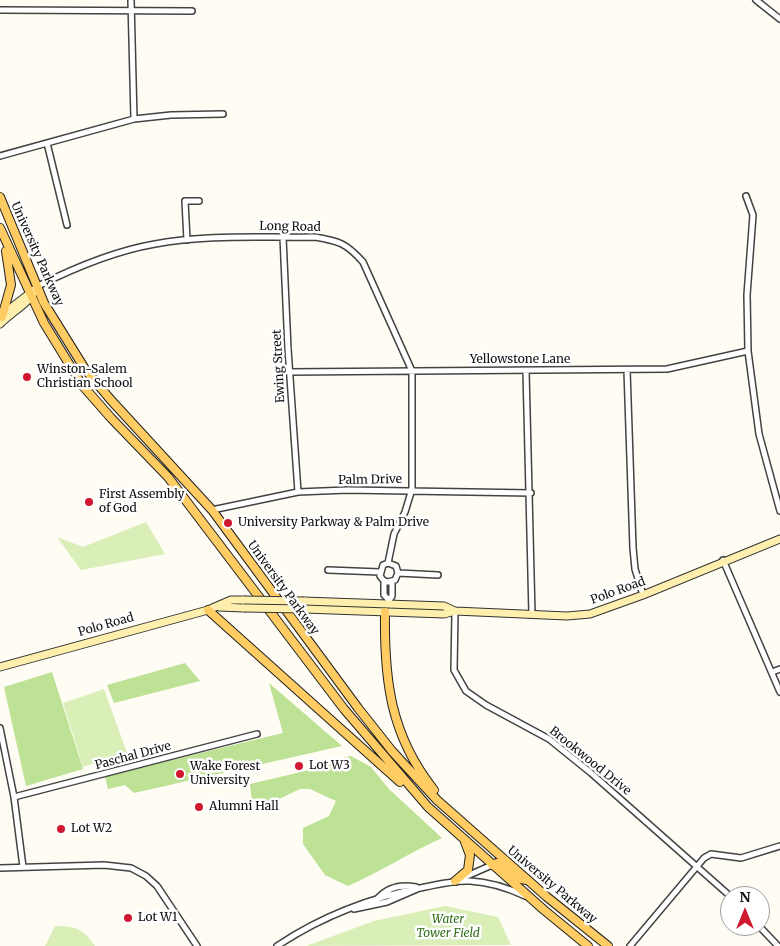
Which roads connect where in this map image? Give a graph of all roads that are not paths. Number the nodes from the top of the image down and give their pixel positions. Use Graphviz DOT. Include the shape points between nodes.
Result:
graph roads {
  1 [pos="131,0"];
  2 [pos="756,0"];
  3 [pos="0,10"];
  4 [pos="131,11"];
  5 [pos="192,11"];
  6 [pos="780,19"];
  7 [pos="222,114"];
  8 [pos="134,120"];
  9 [pos="47,143"];
  10 [pos="0,156"];
  11 [pos="746,196"];
  12 [pos="0,197"];
  13 [pos="199,201"];
  14 [pos="67,224"];
  15 [pos="0,228"];
  16 [pos="283,237"];
  17 [pos="5,239"];
  18 [pos="187,240"];
  19 [pos="38,286"];
  20 [pos="30,296"];
  21 [pos="1,320"];
  22 [pos="748,351"];
  23 [pos="627,370"];
  24 [pos="412,371"];
  25 [pos="526,371"];
  26 [pos="289,372"];
  27 [pos="412,490"];
  28 [pos="298,492"];
  29 [pos="531,493"];
  30 [pos="212,510"];
  31 [pos="780,511"];
  32 [pos="780,538"];
  33 [pos="723,560"];
  34 [pos="388,563"];
  35 [pos="328,570"];
  36 [pos="380,572"];
  37 [pos="398,573"];
  38 [pos="438,575"];
  39 [pos="384,581"];
  40 [pos="392,582"];
  41 [pos="643,595"];
  42 [pos="304,605"];
  43 [pos="387,605"];
  44 [pos="218,606"];
  45 [pos="208,610"];
  46 [pos="454,611"];
  47 [pos="532,615"];
  48 [pos="0,667"];
  49 [pos="780,669"];
  50 [pos="772,672"];
  51 [pos="780,692"];
  52 [pos="0,728"];
  53 [pos="257,734"];
  54 [pos="14,798"];
  55 [pos="428,806"];
  56 [pos="458,818"];
  57 [pos="464,840"];
  58 [pos="780,846"];
  59 [pos="492,865"];
  60 [pos="23,867"];
  61 [pos="698,867"];
  62 [pos="0,868"];
  63 [pos="528,880"];
  64 [pos="455,881"];
  65 [pos="720,887"];
  66 [pos="419,888"];
  67 [pos="532,900"];
  68 [pos="351,909"];
  69 [pos="768,936"];
  70 [pos="197,946"];
  71 [pos="276,946"];
  72 [pos="588,946"];
  73 [pos="608,946"];
  74 [pos="630,946"];
  75 [pos="778,946"];
  1 -- 4 [label="street"];
  2 -- 6 [label="street"];
  3 -- 4 [label="street"];
  4 -- 5 [label="street"];
  4 -- 8 [label="street"];
  7 -- 8 [label="street"];
  8 -- 9 [label="street"];
  9 -- 10 [label="street"];
  9 -- 14 [label="street"];
  11 -- 22 [label="street" via="753,215 747,295"];
  12 -- 19 [label="main road, University Parkway"];
  13 -- 18 [label="street" via="185,201"];
  15 -- 17 [label="main road, University Parkway"];
  16 -- 18 [label="street, Long Road"];
  16 -- 24 [label="street, Long Road" via="315,237 350,247 363,262"];
  16 -- 26 [label="street, Ewing Street"];
  17 -- 20 [label="main road, University Parkway"];
  17 -- 21 [label="main road" via="11,285"];
  18 -- 19 [label="street, Long Road" via="120,252 82,265"];
  19 -- 20 [label="main road"];
  19 -- 30 [label="main road, University Parkway" via="44,303 86,369"];
  20 -- 21 [label="main road"];
  20 -- 55 [label="main road, University Parkway" via="51,338 82,385 168,477 344,709"];
  22 -- 23 [label="street, Yellowstone Lane" via="686,366"];
  22 -- 31 [label="street" via="759,434"];
  23 -- 25 [label="street, Yellowstone Lane"];
  23 -- 41 [label="street" via="633,548"];
  24 -- 25 [label="street, Yellowstone Lane"];
  24 -- 26 [label="street, Yellowstone Lane"];
  24 -- 27 [label="street, Long Road"];
  25 -- 29 [label="street"];
  26 -- 28 [label="street, Ewing Street"];
  27 -- 28 [label="street, Palm Drive"];
  27 -- 29 [label="street, Palm Drive"];
  27 -- 34 [label="street, Long Road" via="394,534"];
  28 -- 30 [label="street, Palm Drive"];
  29 -- 47 [label="street"];
  30 -- 56 [label="main road, University Parkway" via="392,751"];
  32 -- 33 [label="main road, Polo Road"];
  33 -- 41 [label="main road, Polo Road"];
  33 -- 50 [label="street"];
  34 -- 36 [label="street"];
  34 -- 37 [label="street" via="396,566"];
  35 -- 36 [label="street"];
  36 -- 39 [label="street"];
  37 -- 38 [label="street"];
  37 -- 40 [label="street"];
  39 -- 40 [label="street"];
  39 -- 43 [label="street"];
  40 -- 43 [label="street" via="392,596"];
  41 -- 47 [label="main road, Polo Road" via="590,614"];
  42 -- 43 [label="main road, Polo Road"];
  42 -- 43 [label="main road, Polo Road"];
  42 -- 44 [label="main road, Polo Road, bridge"];
  42 -- 44 [label="main road, Polo Road, bridge" via="231,600"];
  43 -- 46 [label="main road, Polo Road" via="444,614"];
  43 -- 56 [label="main road" via="386,674 399,728 422,774"];
  44 -- 45 [label="main road, Polo Road"];
  45 -- 48 [label="main road, Polo Road"];
  45 -- 55 [label="main road"];
  46 -- 47 [label="main road, Polo Road"];
  46 -- 61 [label="street, Brookwood Drive" via="454,670 466,691 549,739"];
  49 -- 50 [label="street"];
  50 -- 51 [label="street"];
  52 -- 54 [label="street"];
  53 -- 54 [label="street, Paschal Drive"];
  54 -- 60 [label="street"];
  55 -- 57 [label="main road, University Parkway"];
  56 -- 63 [label="main road, University Parkway"];
  57 -- 59 [label="main road, University Parkway"];
  57 -- 64 [label="main road" via="470,863 465,874"];
  58 -- 61 [label="street" via="736,858 712,854"];
  59 -- 63 [label="main road" via="501,864 520,880"];
  59 -- 64 [label="street"];
  59 -- 67 [label="main road, University Parkway"];
  60 -- 62 [label="street"];
  60 -- 70 [label="street" via="116,865 140,872 157,886"];
  61 -- 65 [label="street, Brookwood Drive"];
  61 -- 74 [label="street"];
  63 -- 73 [label="main road, University Parkway"];
  64 -- 66 [label="street"];
  64 -- 67 [label="street" via="498,885"];
  66 -- 68 [label="street" via="378,898"];
  66 -- 68 [label="street" via="394,900"];
  67 -- 72 [label="main road, University Parkway"];
  68 -- 71 [label="street" via="303,929"];
  69 -- 75 [label="street"];
}
